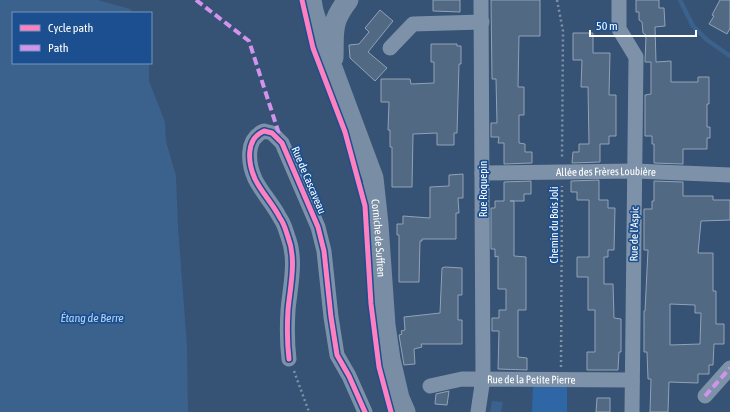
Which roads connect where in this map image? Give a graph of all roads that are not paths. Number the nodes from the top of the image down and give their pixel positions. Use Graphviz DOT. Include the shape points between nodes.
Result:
graph roads {
  1 [pos="311,0"];
  2 [pos="318,0"];
  3 [pos="348,0"];
  4 [pos="482,0"];
  5 [pos="619,0"];
  6 [pos="482,22"];
  7 [pos="390,48"];
  8 [pos="333,68"];
  9 [pos="635,171"];
  10 [pos="482,173"];
  11 [pos="730,175"];
  12 [pos="290,359"];
  13 [pos="730,368"];
  14 [pos="484,378"];
  15 [pos="632,380"];
  16 [pos="430,386"];
  17 [pos="706,396"];
  18 [pos="365,412"];
  19 [pos="404,412"];
  20 [pos="478,412"];
  21 [pos="632,412"];
  1 -- 8 [label="main road, Corniche de Suffren" via="318,29"];
  2 -- 3 [label="main road" via="333,5"];
  3 -- 8 [label="main road, Corniche de Suffren" via="335,21 332,37"];
  4 -- 6 [label="street, Rue Roquepin"];
  5 -- 9 [label="street, Rue de l'Aspic" via="619,29 636,57"];
  6 -- 7 [label="street" via="413,24"];
  6 -- 10 [label="street, Rue Roquepin"];
  8 -- 19 [label="main road, Corniche de Suffren" via="373,178 385,325 390,359"];
  9 -- 10 [label="street, Allée des Frères Loubière"];
  9 -- 11 [label="street, Allée des Frères Loubière"];
  9 -- 15 [label="street, Rue de l'Aspic"];
  10 -- 14 [label="street, Rue Roquepin"];
  12 -- 18 [label="street, Rue de Cascaveau" via="287,339 293,260 290,241 281,219 255,179 250,162 253,138 264,131 282,143 318,227 324,251 337,355"];
  13 -- 17 [label="street"];
  14 -- 15 [label="street, Rue de la Petite Pierre"];
  14 -- 16 [label="street, Rue de la Petite Pierre" via="462,379"];
  14 -- 20 [label="street, Rue Roquepin"];
  15 -- 21 [label="street, Rue de l'Aspic"];
}
